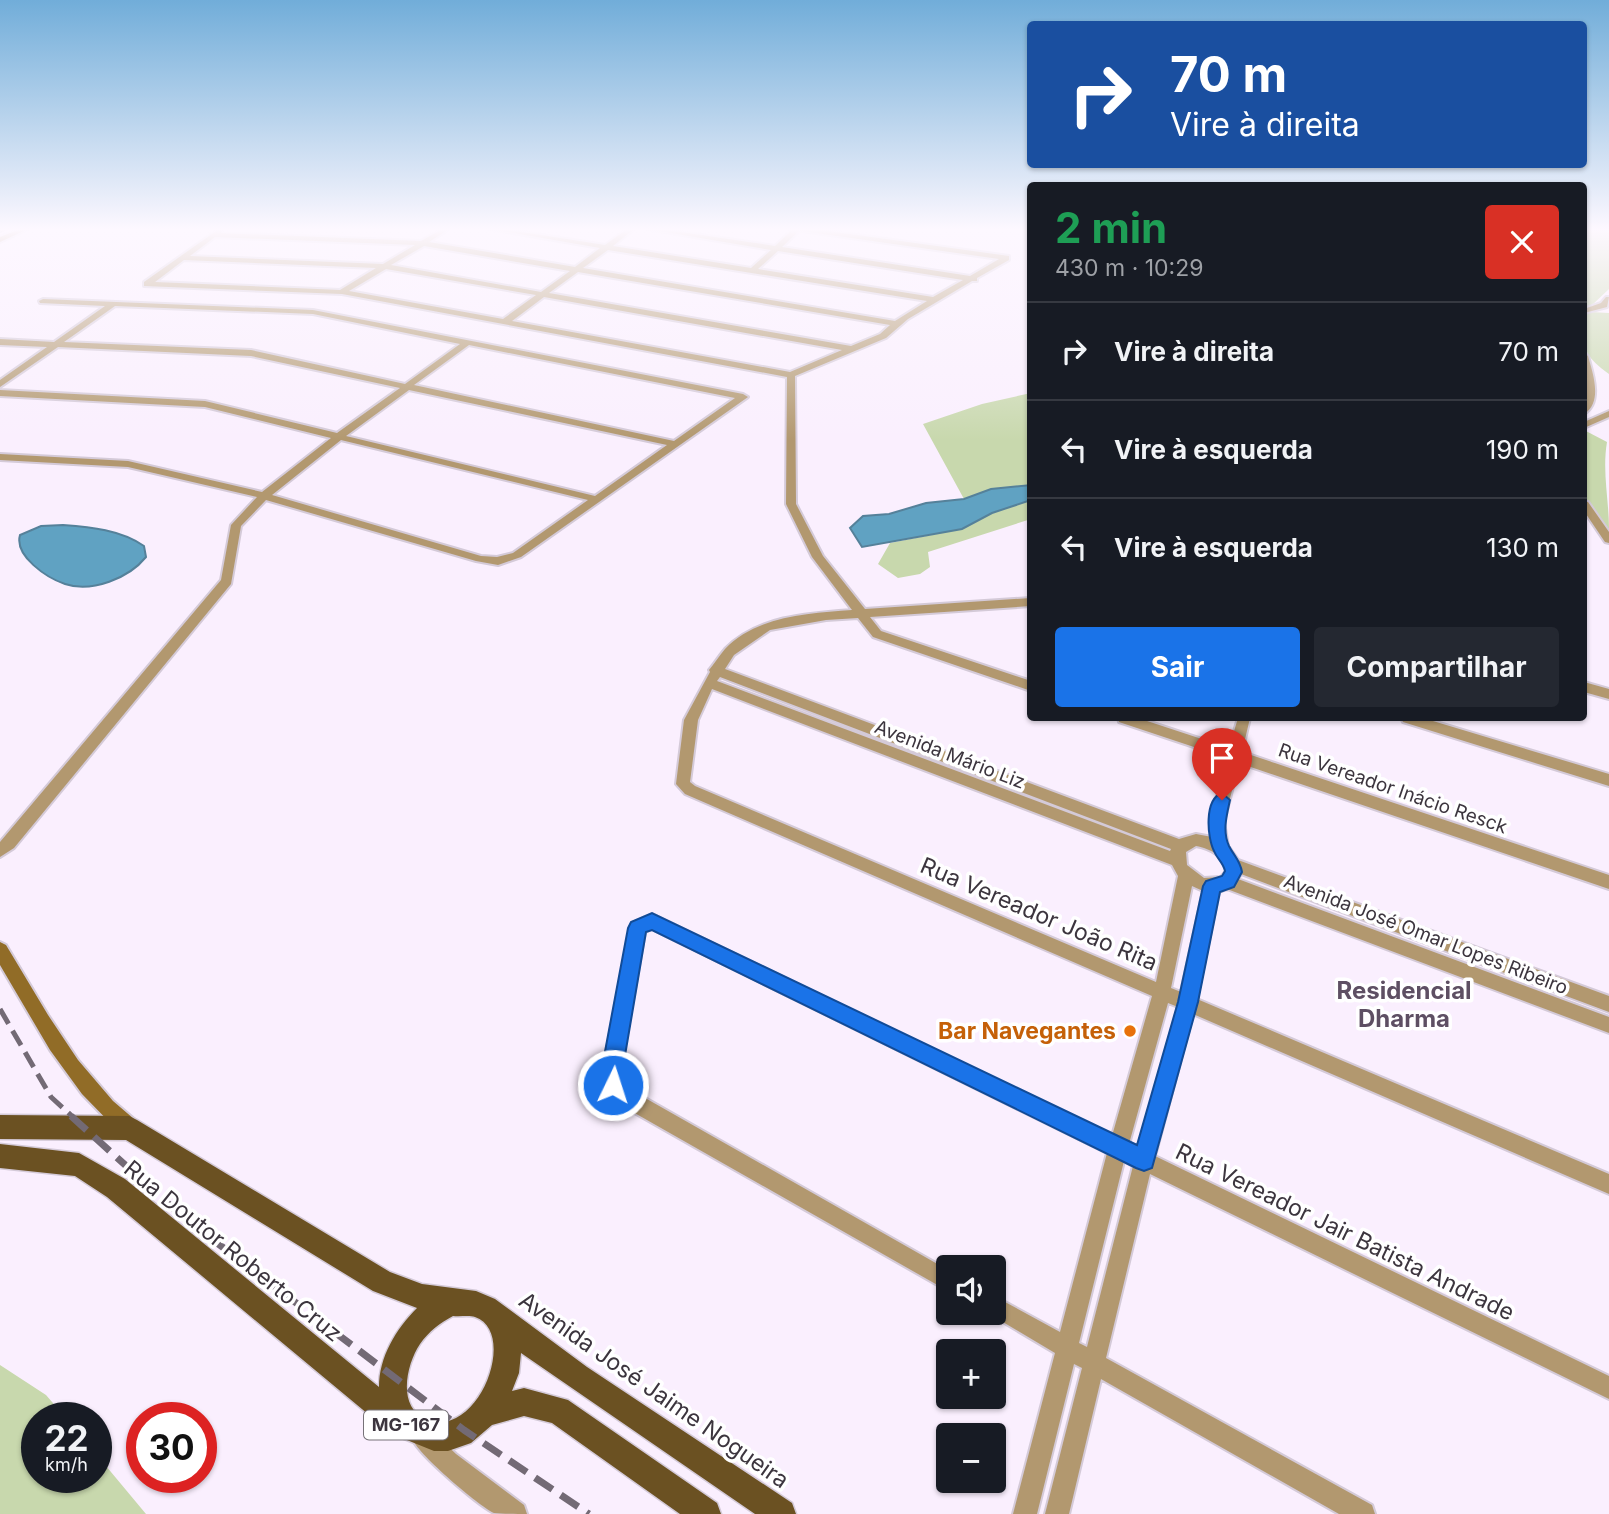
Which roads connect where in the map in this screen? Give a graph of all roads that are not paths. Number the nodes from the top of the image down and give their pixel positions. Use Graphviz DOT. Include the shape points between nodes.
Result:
graph roads {
  1 [pos="1609,299"];
  2 [pos="384,300"];
  3 [pos="535,300"];
  4 [pos="575,300"];
  5 [pos="755,300"];
  6 [pos="935,300"];
  7 [pos="43,301"];
  8 [pos="113,304"];
  9 [pos="1587,310"];
  10 [pos="505,322"];
  11 [pos="896,324"];
  12 [pos="0,342"];
  13 [pos="468,342"];
  14 [pos="56,343"];
  15 [pos="850,349"];
  16 [pos="1587,369"];
  17 [pos="791,375"];
  18 [pos="0,384"];
  19 [pos="411,385"];
  20 [pos="0,393"];
  21 [pos="1587,403"];
  22 [pos="1609,414"];
  23 [pos="1587,424"];
  24 [pos="341,435"];
  25 [pos="674,444"];
  26 [pos="0,457"];
  27 [pos="264,496"];
  28 [pos="595,499"];
  29 [pos="1587,508"];
  30 [pos="1609,540"];
  31 [pos="1027,602"];
  32 [pos="861,614"];
  33 [pos="712,676"];
  34 [pos="1027,685"];
  35 [pos="1587,688"];
  36 [pos="1609,694"];
  37 [pos="1133,721"];
  38 [pos="1243,721"];
  39 [pos="1418,721"];
  40 [pos="1233,755"];
  41 [pos="1609,780"];
  42 [pos="1217,822"];
  43 [pos="1221,849"];
  44 [pos="0,851"];
  45 [pos="1185,855"];
  46 [pos="1233,865"];
  47 [pos="1609,882"];
  48 [pos="1220,884"];
  49 [pos="0,950"];
  50 [pos="1162,992"];
  51 [pos="1188,1002"];
  52 [pos="1609,1004"];
  53 [pos="1609,1025"];
  54 [pos="0,1127"];
  55 [pos="129,1128"];
  56 [pos="1118,1148"];
  57 [pos="0,1156"];
  58 [pos="1144,1160"];
  59 [pos="1609,1184"];
  60 [pos="936,1274"];
  61 [pos="454,1303"];
  62 [pos="1006,1314"];
  63 [pos="494,1315"];
  64 [pos="1066,1348"];
  65 [pos="1095,1363"];
  66 [pos="1609,1388"];
  67 [pos="485,1412"];
  68 [pos="416,1433"];
  69 [pos="515,1514"];
  70 [pos="706,1514"];
  71 [pos="781,1514"];
  72 [pos="1025,1514"];
  73 [pos="1057,1514"];
  74 [pos="1363,1514"];
  1 -- 9 [label="street"];
  2 -- 10 [label="street"];
  3 -- 10 [label="street"];
  4 -- 15 [label="street"];
  5 -- 11 [label="street"];
  6 -- 11 [label="street"];
  7 -- 8 [label="street"];
  8 -- 13 [label="street" via="313,312"];
  8 -- 14 [label="street"];
  10 -- 17 [label="street"];
  11 -- 15 [label="street" via="883,336"];
  12 -- 14 [label="street"];
  13 -- 19 [label="street"];
  13 -- 25 [label="street" via="743,397"];
  14 -- 18 [label="street"];
  14 -- 19 [label="street" via="251,353"];
  15 -- 17 [label="street"];
  16 -- 21 [label="street" via="1592,390"];
  17 -- 32 [label="street" via="792,504 818,557"];
  19 -- 24 [label="street"];
  19 -- 25 [label="street"];
  20 -- 24 [label="street" via="205,404"];
  22 -- 23 [label="street"];
  24 -- 27 [label="street"];
  24 -- 28 [label="street"];
  25 -- 28 [label="street"];
  26 -- 27 [label="street" via="128,464"];
  27 -- 28 [label="street" via="498,561 517,555"];
  27 -- 44 [label="street" via="236,525 227,581"];
  29 -- 30 [label="street"];
  31 -- 32 [label="street"];
  32 -- 33 [label="street" via="767,626 730,652"];
  32 -- 34 [label="street" via="877,634"];
  33 -- 45 [label="street, Avenida Mário Liz"];
  33 -- 50 [label="street, Rua Vereador João Rita" via="691,720 684,784 690,790"];
  35 -- 36 [label="street"];
  37 -- 40 [label="street, Rua Vereador Inácio Resck"];
  38 -- 40 [label="street"];
  39 -- 41 [label="street"];
  40 -- 42 [label="street"];
  40 -- 47 [label="street, Rua Vereador Inácio Resck"];
  42 -- 43 [label="street"];
  42 -- 45 [label="street"];
  43 -- 45 [label="street"];
  43 -- 46 [label="street"];
  45 -- 48 [label="street, Avenida José Omar Lopes Ribeiro"];
  45 -- 50 [label="street"];
  46 -- 48 [label="street" via="1232,877"];
  46 -- 52 [label="street, Avenida José Omar Lopes Ribeiro"];
  48 -- 51 [label="street"];
  48 -- 53 [label="street, Avenida José Omar Lopes Ribeiro"];
  49 -- 55 [label="street" via="70,1067 99,1103"];
  50 -- 51 [label="street, Rua Vereador João Rita"];
  50 -- 56 [label="street"];
  51 -- 58 [label="street"];
  51 -- 59 [label="street, Rua Vereador João Rita"];
  54 -- 55 [label="main road"];
  55 -- 61 [label="main road, Avenida José Jaime Nogueira" via="382,1282"];
  56 -- 58 [label="street, Rua Vereador Jair Batista Andrade"];
  56 -- 60 [label="street, Rua Vereador Jair Batista Andrade" via="652,921 638,928 611,1073 617,1092"];
  56 -- 64 [label="street"];
  57 -- 68 [label="main road, Rua Doutor Roberto Cruz" via="79,1166 116,1188"];
  58 -- 65 [label="street"];
  58 -- 66 [label="street, Rua Vereador Jair Batista Andrade"];
  61 -- 63 [label="main road, Avenida José Jaime Nogueira" via="476,1304"];
  61 -- 68 [label="main road, MG-167" via="424,1320 401,1350 393,1376 393,1398 400,1418"];
  62 -- 64 [label="street"];
  63 -- 67 [label="main road, Avenida José Jaime Nogueira / MG-167" via="505,1335 507,1360 501,1387"];
  63 -- 71 [label="main road, Avenida José Jaime Nogueira" via="541,1352"];
  64 -- 65 [label="street"];
  64 -- 72 [label="street"];
  65 -- 73 [label="street"];
  65 -- 74 [label="street"];
  67 -- 68 [label="main road, Avenida José Jaime Nogueira / MG-167" via="464,1430 438,1438"];
  67 -- 70 [label="main road, Avenida José Jaime Nogueira / MG-167" via="524,1402 558,1410"];
  68 -- 69 [label="street, Rua Doutor Roberto Cruz"];
}
